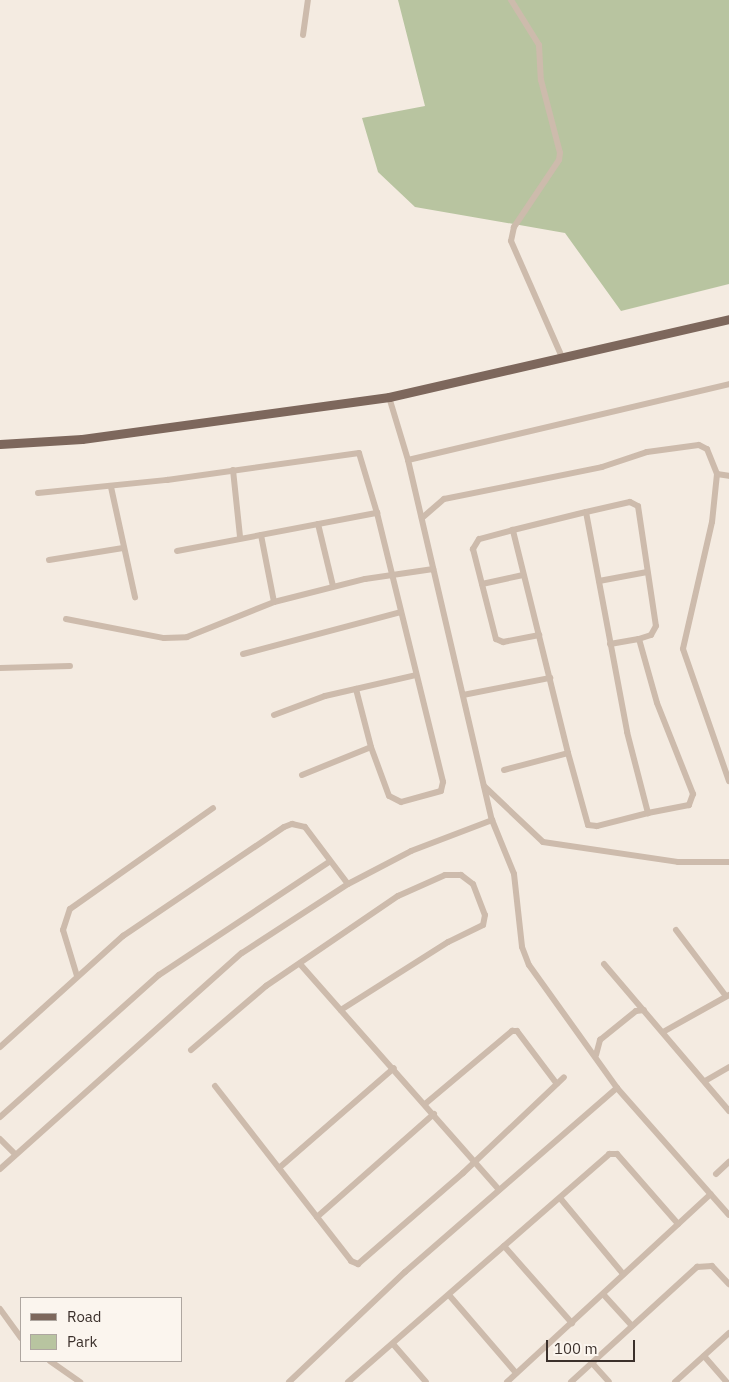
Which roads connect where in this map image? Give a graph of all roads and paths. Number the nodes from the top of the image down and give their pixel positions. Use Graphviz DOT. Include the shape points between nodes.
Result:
graph roads {
  1 [pos="308,0"];
  2 [pos="511,0"];
  3 [pos="303,35"];
  4 [pos="729,319"];
  5 [pos="562,357"];
  6 [pos="729,384"];
  7 [pos="389,397"];
  8 [pos="0,444"];
  9 [pos="408,460"];
  10 [pos="233,470"];
  11 [pos="717,474"];
  12 [pos="729,476"];
  13 [pos="111,487"];
  14 [pos="38,493"];
  15 [pos="586,512"];
  16 [pos="377,513"];
  17 [pos="422,518"];
  18 [pos="318,524"];
  19 [pos="513,530"];
  20 [pos="261,535"];
  21 [pos="240,537"];
  22 [pos="123,548"];
  23 [pos="177,551"];
  24 [pos="49,560"];
  25 [pos="434,569"];
  26 [pos="647,572"];
  27 [pos="392,574"];
  28 [pos="524,575"];
  29 [pos="599,581"];
  30 [pos="482,584"];
  31 [pos="333,586"];
  32 [pos="134,597"];
  33 [pos="274,602"];
  34 [pos="401,612"];
  35 [pos="66,619"];
  36 [pos="538,635"];
  37 [pos="639,639"];
  38 [pos="610,644"];
  39 [pos="243,654"];
  40 [pos="70,666"];
  41 [pos="0,668"];
  42 [pos="416,675"];
  43 [pos="550,678"];
  44 [pos="356,689"];
  45 [pos="463,695"];
  46 [pos="274,715"];
  47 [pos="371,747"];
  48 [pos="568,753"];
  49 [pos="504,770"];
  50 [pos="302,775"];
  51 [pos="729,781"];
  52 [pos="484,786"];
  53 [pos="213,808"];
  54 [pos="648,813"];
  55 [pos="492,820"];
  56 [pos="330,862"];
  57 [pos="729,862"];
  58 [pos="348,884"];
  59 [pos="676,930"];
  60 [pos="300,964"];
  61 [pos="604,964"];
  62 [pos="77,976"];
  63 [pos="728,995"];
  64 [pos="342,1010"];
  65 [pos="644,1010"];
  66 [pos="663,1032"];
  67 [pos="0,1047"];
  68 [pos="191,1050"];
  69 [pos="596,1055"];
  70 [pos="729,1067"];
  71 [pos="394,1068"];
  72 [pos="564,1078"];
  73 [pos="705,1081"];
  74 [pos="558,1084"];
  75 [pos="215,1086"];
  76 [pos="617,1088"];
  77 [pos="425,1104"];
  78 [pos="729,1111"];
  79 [pos="434,1114"];
  80 [pos="0,1116"];
  81 [pos="0,1139"];
  82 [pos="15,1154"];
  83 [pos="474,1160"];
  84 [pos="729,1162"];
  85 [pos="279,1168"];
  86 [pos="0,1169"];
  87 [pos="716,1174"];
  88 [pos="499,1190"];
  89 [pos="711,1194"];
  90 [pos="560,1198"];
  91 [pos="729,1215"];
  92 [pos="317,1217"];
  93 [pos="678,1224"];
  94 [pos="504,1246"];
  95 [pos="623,1274"];
  96 [pos="729,1284"];
  97 [pos="602,1294"];
  98 [pos="449,1295"];
  99 [pos="0,1309"];
  100 [pos="572,1323"];
  101 [pos="632,1326"];
  102 [pos="729,1333"];
  103 [pos="20,1337"];
  104 [pos="393,1344"];
  105 [pos="704,1356"];
  106 [pos="51,1362"];
  107 [pos="592,1363"];
  108 [pos="516,1373"];
  109 [pos="80,1382"];
  110 [pos="289,1382"];
  111 [pos="348,1382"];
  112 [pos="426,1382"];
  113 [pos="507,1382"];
  114 [pos="571,1382"];
  115 [pos="609,1382"];
  116 [pos="675,1382"];
  117 [pos="727,1382"];
  1 -- 3 [label="street"];
  2 -- 5 [label="street" via="539,45 541,80 560,152 559,160 514,226 511,242"];
  4 -- 5 [label="main road"];
  5 -- 7 [label="main road"];
  6 -- 9 [label="street"];
  7 -- 8 [label="main road" via="82,439"];
  7 -- 9 [label="street"];
  9 -- 17 [label="street"];
  10 -- 13 [label="street"];
  10 -- 16 [label="street" via="359,453"];
  10 -- 21 [label="street"];
  11 -- 12 [label="street"];
  11 -- 17 [label="street" via="703,445 647,452 602,467 444,498"];
  11 -- 51 [label="street" via="712,522 683,649"];
  13 -- 14 [label="street"];
  13 -- 22 [label="street"];
  15 -- 19 [label="street"];
  15 -- 26 [label="street" via="630,502 638,506"];
  15 -- 29 [label="street"];
  16 -- 18 [label="street"];
  16 -- 27 [label="street"];
  17 -- 25 [label="street"];
  18 -- 20 [label="street"];
  18 -- 31 [label="street"];
  19 -- 28 [label="street"];
  19 -- 30 [label="street" via="474,542"];
  20 -- 21 [label="street"];
  20 -- 33 [label="street"];
  21 -- 23 [label="street"];
  22 -- 24 [label="street"];
  22 -- 32 [label="street"];
  25 -- 27 [label="street"];
  25 -- 45 [label="street"];
  26 -- 29 [label="street"];
  26 -- 37 [label="street" via="656,626 651,635"];
  27 -- 31 [label="street"];
  27 -- 34 [label="street"];
  28 -- 30 [label="street"];
  28 -- 36 [label="street"];
  29 -- 38 [label="street"];
  30 -- 36 [label="street" via="498,641"];
  31 -- 33 [label="street"];
  33 -- 35 [label="street" via="199,634 176,638"];
  34 -- 39 [label="street"];
  34 -- 42 [label="street"];
  36 -- 43 [label="street"];
  37 -- 38 [label="street"];
  37 -- 54 [label="street" via="657,703 693,799 689,805"];
  38 -- 54 [label="street" via="627,732"];
  40 -- 41 [label="street"];
  42 -- 44 [label="street"];
  42 -- 47 [label="street" via="443,782 441,791 401,802 392,799 386,792"];
  43 -- 45 [label="street"];
  43 -- 48 [label="street"];
  44 -- 46 [label="street" via="318,698"];
  44 -- 47 [label="street"];
  45 -- 52 [label="street"];
  47 -- 50 [label="street"];
  48 -- 49 [label="street"];
  48 -- 54 [label="street" via="588,824 597,826"];
  52 -- 55 [label="street"];
  52 -- 57 [label="street" via="544,842 678,862"];
  53 -- 62 [label="street" via="70,909 63,930"];
  55 -- 58 [label="street" via="411,851"];
  55 -- 69 [label="street" via="514,874 523,950 534,974"];
  56 -- 58 [label="street"];
  56 -- 62 [label="street" via="305,827 292,824 284,827 129,932"];
  56 -- 80 [label="street" via="159,975"];
  58 -- 82 [label="street" via="242,953"];
  59 -- 63 [label="street"];
  60 -- 64 [label="street"];
  60 -- 64 [label="street" via="398,896 437,877 454,874 473,884 485,915 483,924 448,942"];
  60 -- 68 [label="street" via="266,986"];
  61 -- 65 [label="street"];
  62 -- 67 [label="street"];
  63 -- 66 [label="street"];
  64 -- 71 [label="street"];
  65 -- 66 [label="street"];
  65 -- 69 [label="street" via="636,1011 600,1040"];
  66 -- 73 [label="street"];
  69 -- 76 [label="street"];
  70 -- 73 [label="street"];
  71 -- 77 [label="street"];
  71 -- 85 [label="street"];
  72 -- 74 [label="street"];
  73 -- 78 [label="street"];
  74 -- 77 [label="street" via="517,1031 512,1031"];
  74 -- 83 [label="street"];
  75 -- 85 [label="street"];
  76 -- 88 [label="street"];
  76 -- 89 [label="street"];
  77 -- 79 [label="street"];
  79 -- 83 [label="street"];
  79 -- 92 [label="street"];
  81 -- 82 [label="street"];
  82 -- 86 [label="street"];
  83 -- 88 [label="street"];
  83 -- 92 [label="street" via="358,1264 351,1260"];
  84 -- 87 [label="street"];
  85 -- 92 [label="street"];
  88 -- 110 [label="street"];
  89 -- 91 [label="street"];
  89 -- 93 [label="street"];
  90 -- 93 [label="street" via="614,1153"];
  90 -- 94 [label="street"];
  90 -- 95 [label="street"];
  93 -- 95 [label="street"];
  94 -- 98 [label="street"];
  94 -- 100 [label="street"];
  95 -- 97 [label="street"];
  96 -- 101 [label="street" via="712,1266 697,1267"];
  97 -- 100 [label="street"];
  97 -- 101 [label="street"];
  98 -- 104 [label="street"];
  98 -- 108 [label="street"];
  99 -- 103 [label="street"];
  100 -- 108 [label="street"];
  101 -- 107 [label="street"];
  102 -- 105 [label="street"];
  104 -- 111 [label="street"];
  104 -- 112 [label="street"];
  105 -- 116 [label="street"];
  105 -- 117 [label="street"];
  106 -- 109 [label="street"];
  107 -- 114 [label="street"];
  107 -- 115 [label="street"];
  108 -- 113 [label="street"];
}
